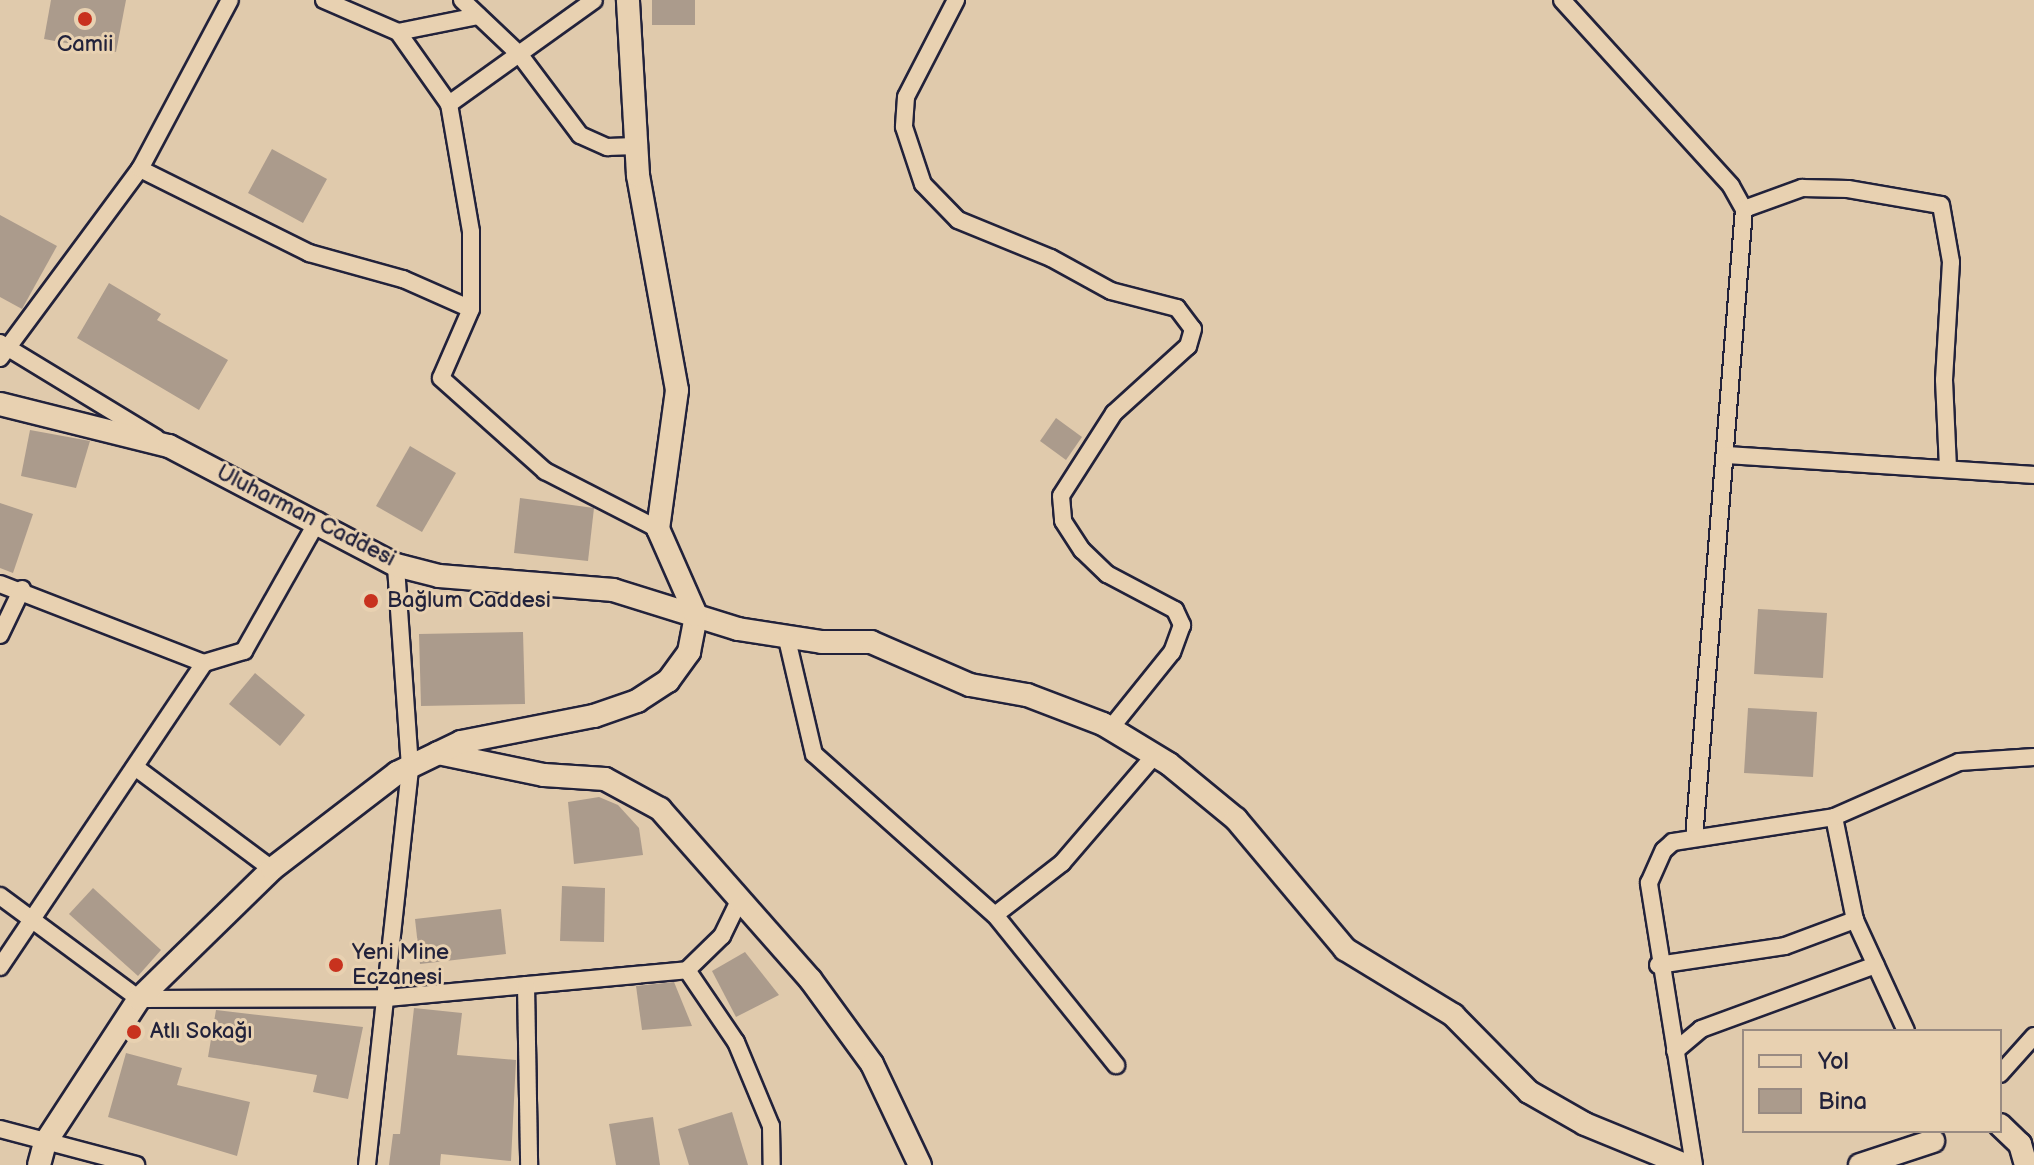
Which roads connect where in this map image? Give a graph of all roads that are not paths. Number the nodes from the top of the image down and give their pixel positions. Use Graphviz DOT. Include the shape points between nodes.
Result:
graph roads {
  1 [pos="230,0"];
  2 [pos="324,0"];
  3 [pos="462,0"];
  4 [pos="594,0"];
  5 [pos="628,0"];
  6 [pos="956,0"];
  7 [pos="1562,0"];
  8 [pos="478,16"];
  9 [pos="398,32"];
  10 [pos="520,55"];
  11 [pos="449,104"];
  12 [pos="636,146"];
  13 [pos="140,169"];
  14 [pos="1744,209"];
  15 [pos="471,309"];
  16 [pos="4,350"];
  17 [pos="0,404"];
  18 [pos="169,446"];
  19 [pos="1727,455"];
  20 [pos="1948,469"];
  21 [pos="2034,475"];
  22 [pos="318,520"];
  23 [pos="658,529"];
  24 [pos="396,565"];
  25 [pos="0,584"];
  26 [pos="22,589"];
  27 [pos="696,615"];
  28 [pos="0,635"];
  29 [pos="786,635"];
  30 [pos="204,663"];
  31 [pos="1111,728"];
  32 [pos="438,753"];
  33 [pos="1155,755"];
  34 [pos="2034,757"];
  35 [pos="135,767"];
  36 [pos="410,767"];
  37 [pos="1834,817"];
  38 [pos="1694,838"];
  39 [pos="272,869"];
  40 [pos="0,896"];
  41 [pos="740,899"];
  42 [pos="30,914"];
  43 [pos="995,915"];
  44 [pos="1855,920"];
  45 [pos="1658,965"];
  46 [pos="1876,965"];
  47 [pos="0,967"];
  48 [pos="687,970"];
  49 [pos="526,985"];
  50 [pos="387,998"];
  51 [pos="139,999"];
  52 [pos="1905,1029"];
  53 [pos="2034,1036"];
  54 [pos="1675,1051"];
  55 [pos="1116,1065"];
  56 [pos="2002,1072"];
  57 [pos="2002,1128"];
  58 [pos="0,1129"];
  59 [pos="1938,1136"];
  60 [pos="45,1143"];
  61 [pos="2023,1154"];
  62 [pos="2034,1163"];
  63 [pos="39,1165"];
  64 [pos="136,1165"];
  65 [pos="367,1165"];
  66 [pos="529,1165"];
  67 [pos="772,1165"];
  68 [pos="920,1165"];
  69 [pos="1685,1165"];
  70 [pos="1694,1165"];
  71 [pos="1860,1165"];
  72 [pos="1924,1165"];
  1 -- 13 [label="street"];
  2 -- 9 [label="street"];
  3 -- 8 [label="street"];
  4 -- 10 [label="street"];
  5 -- 12 [label="street"];
  6 -- 31 [label="street" via="912,81 904,111 914,168 931,196 958,220 1111,291 1177,308 1193,329 1188,346 1114,413 1061,496 1063,521 1082,550 1107,574 1168,605 1182,625 1172,652"];
  7 -- 14 [label="street" via="1731,186"];
  8 -- 9 [label="street"];
  8 -- 10 [label="street"];
  9 -- 11 [label="street"];
  10 -- 11 [label="street"];
  10 -- 12 [label="street" via="580,135 607,147"];
  11 -- 15 [label="street" via="471,232"];
  12 -- 23 [label="street" via="677,390"];
  13 -- 15 [label="street" via="309,253 403,279"];
  13 -- 16 [label="street"];
  14 -- 19 [label="street"];
  14 -- 20 [label="street" via="1802,188 1848,189 1941,205 1951,262 1944,380"];
  15 -- 23 [label="street" via="441,378 545,471"];
  16 -- 18 [label="street"];
  17 -- 18 [label="street, Uluharman Caddesi"];
  18 -- 22 [label="street, Uluharman Caddesi"];
  19 -- 20 [label="street"];
  19 -- 38 [label="street"];
  20 -- 21 [label="street"];
  22 -- 24 [label="street, Uluharman Caddesi"];
  22 -- 30 [label="street" via="244,651"];
  23 -- 27 [label="street"];
  24 -- 27 [label="street, Uluharman Caddesi" via="439,576 613,590"];
  24 -- 36 [label="street"];
  25 -- 26 [label="street"];
  26 -- 28 [label="street"];
  26 -- 30 [label="street"];
  27 -- 29 [label="street, Uluharman Caddesi"];
  27 -- 32 [label="street" via="689,652 668,681 637,701 594,716 461,742"];
  29 -- 31 [label="street, Uluharman Caddesi" via="886,646 970,685 1027,695"];
  29 -- 43 [label="street" via="814,754"];
  30 -- 35 [label="street"];
  31 -- 33 [label="street, Uluharman Caddesi"];
  32 -- 36 [label="street"];
  32 -- 41 [label="street" via="544,775 605,779 660,809"];
  33 -- 43 [label="street" via="1062,863"];
  33 -- 69 [label="street, Uluharman Caddesi" via="1249,831 1352,956 1453,1015 1541,1101"];
  34 -- 37 [label="street" via="1959,762"];
  35 -- 39 [label="street"];
  35 -- 42 [label="street"];
  36 -- 39 [label="street"];
  36 -- 50 [label="street"];
  37 -- 38 [label="street"];
  37 -- 44 [label="street"];
  38 -- 45 [label="street" via="1673,842 1652,872"];
  39 -- 51 [label="street"];
  40 -- 42 [label="street"];
  41 -- 48 [label="street" via="722,936"];
  41 -- 68 [label="street" via="810,979 872,1064"];
  42 -- 47 [label="street"];
  42 -- 51 [label="street"];
  43 -- 55 [label="street"];
  44 -- 45 [label="street" via="1785,946"];
  44 -- 46 [label="street"];
  45 -- 54 [label="street"];
  46 -- 52 [label="street"];
  46 -- 54 [label="street" via="1701,1029"];
  48 -- 49 [label="street"];
  48 -- 67 [label="street" via="736,1042 771,1126"];
  49 -- 50 [label="street"];
  49 -- 66 [label="street"];
  50 -- 51 [label="street"];
  50 -- 65 [label="street"];
  51 -- 60 [label="street"];
  53 -- 56 [label="street"];
  54 -- 70 [label="street"];
  57 -- 61 [label="street"];
  58 -- 60 [label="street"];
  59 -- 71 [label="street"];
  59 -- 72 [label="street"];
  60 -- 63 [label="street"];
  60 -- 64 [label="street"];
  61 -- 62 [label="street"];
}
